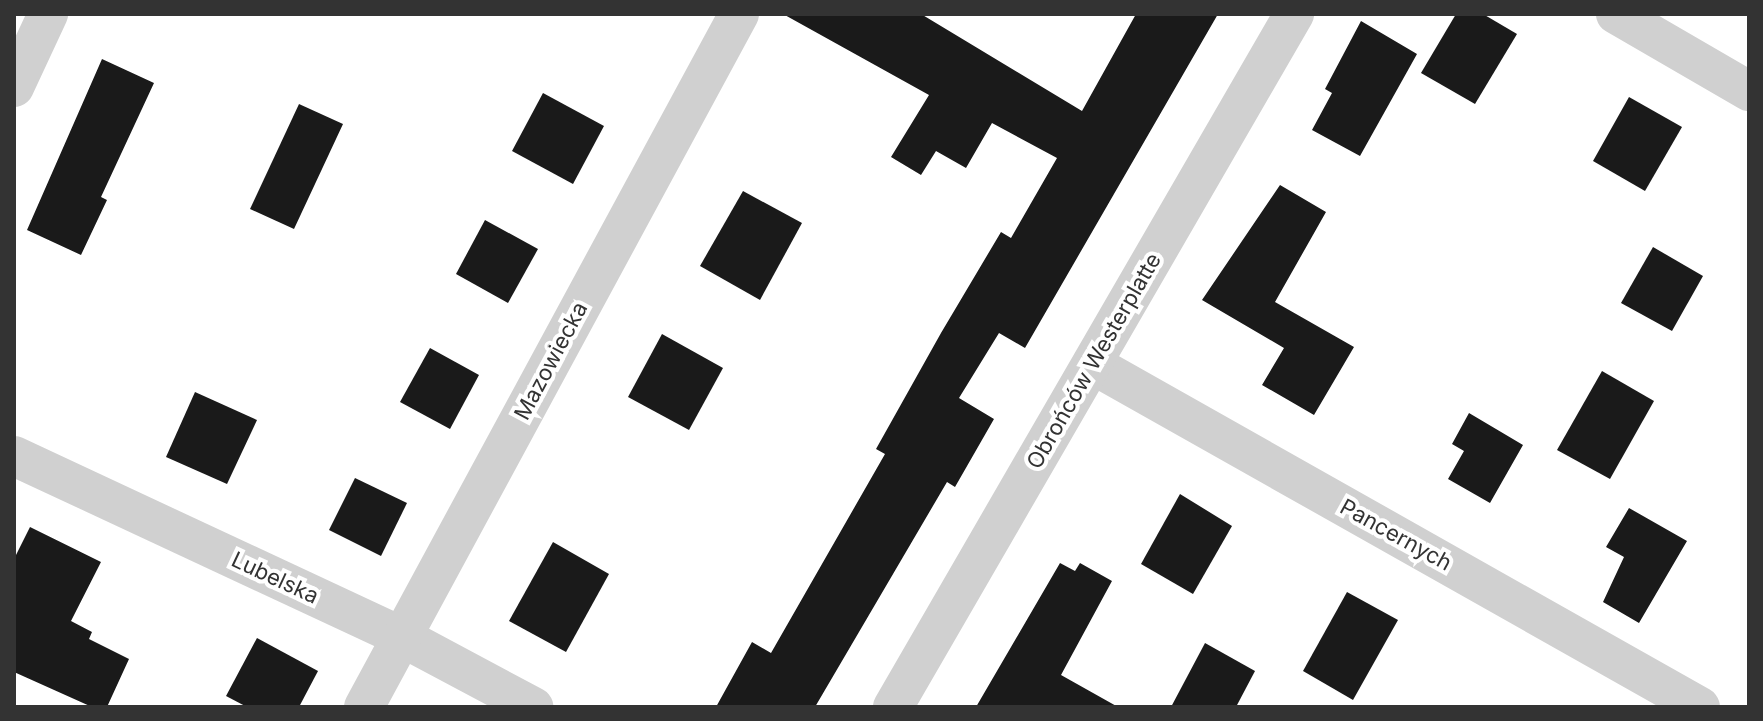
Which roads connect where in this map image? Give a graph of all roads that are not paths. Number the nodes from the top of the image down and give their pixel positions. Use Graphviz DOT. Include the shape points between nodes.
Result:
graph roads {
  1 [pos="48,14"];
  2 [pos="739,14"];
  3 [pos="1294,14"];
  4 [pos="1616,14"];
  5 [pos="14,87"];
  6 [pos="1749,91"];
  7 [pos="1092,364"];
  8 [pos="14,456"];
  9 [pos="402,637"];
  10 [pos="364,707"];
  11 [pos="533,707"];
  12 [pos="893,707"];
  13 [pos="1700,707"];
  1 -- 5 [label="street"];
  2 -- 9 [label="street, Mazowiecka"];
  3 -- 7 [label="street, Obrońców Westerplatte"];
  4 -- 6 [label="street"];
  7 -- 12 [label="street, Obrońców Westerplatte"];
  7 -- 13 [label="street, Pancernych"];
  8 -- 9 [label="street, Lubelska"];
  9 -- 10 [label="street, Mazowiecka"];
  9 -- 11 [label="street, Lubelska"];
}
